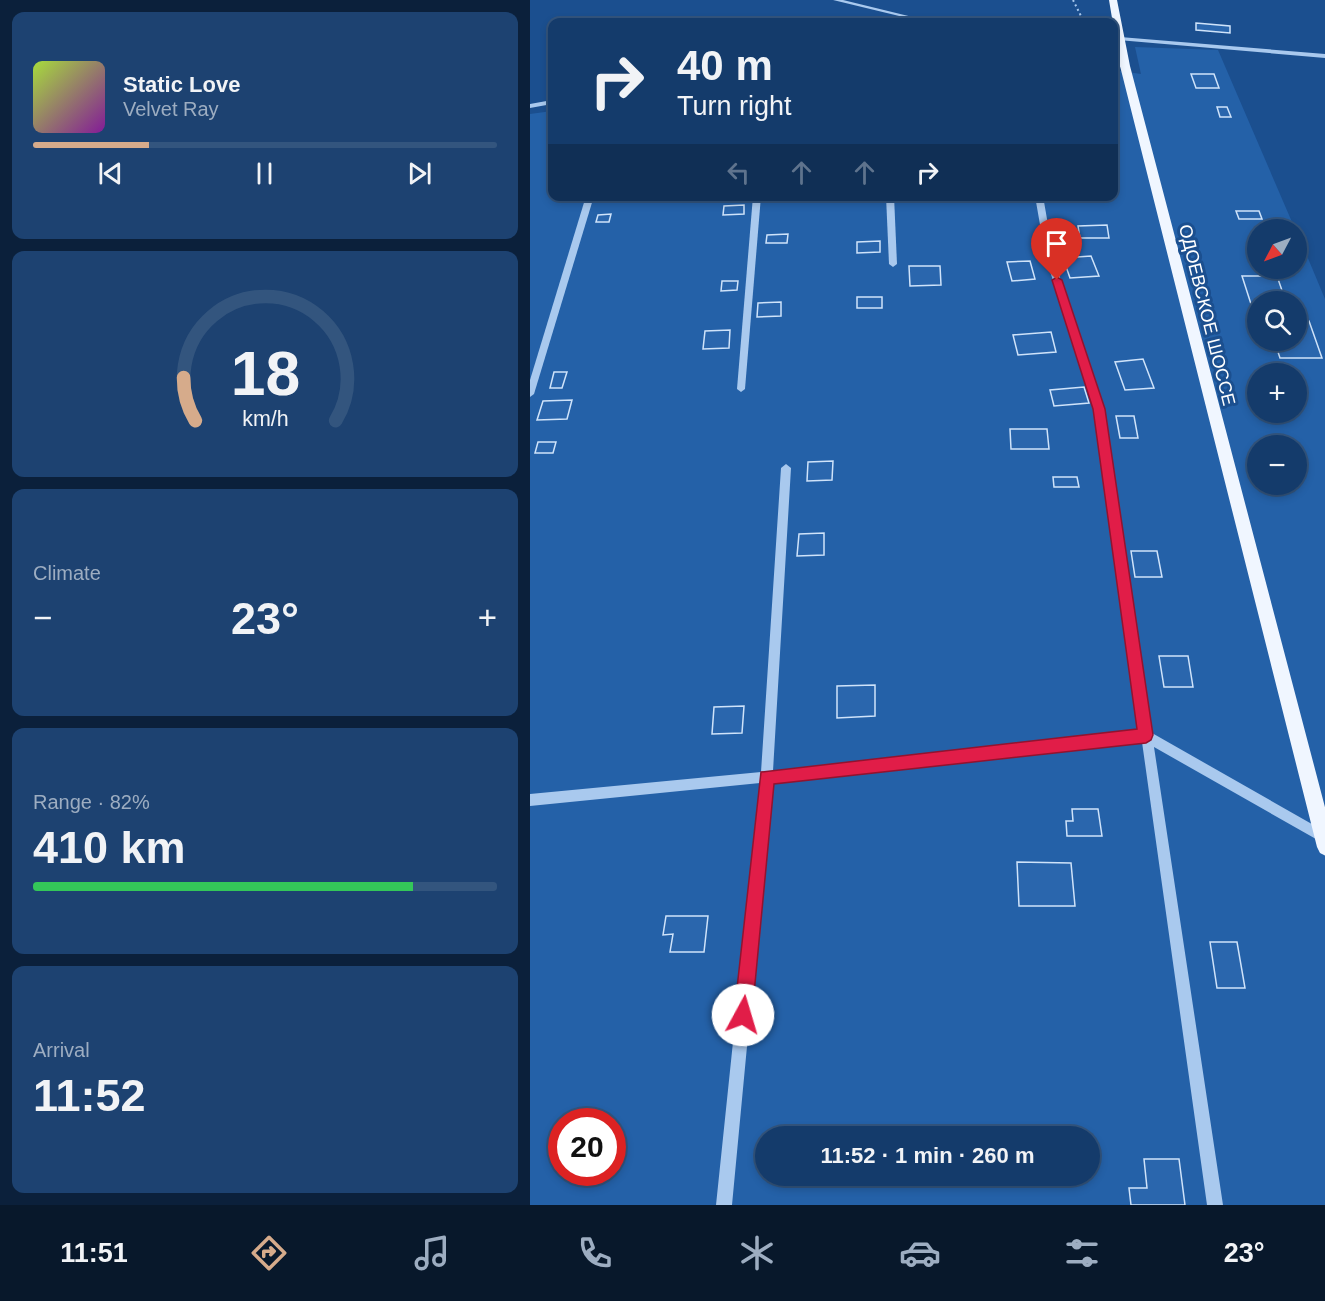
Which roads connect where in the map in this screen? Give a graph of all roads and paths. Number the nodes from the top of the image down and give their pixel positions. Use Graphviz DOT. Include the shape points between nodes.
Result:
graph roads {
  1 [pos="836,0"];
  2 [pos="1073,0"];
  3 [pos="1113,0"];
  4 [pos="913,18"];
  5 [pos="1082,18"];
  6 [pos="1116,18"];
  7 [pos="1118,28"];
  8 [pos="1120,39"];
  9 [pos="1325,56"];
  10 [pos="1119,65"];
  11 [pos="548,103"];
  12 [pos="530,106"];
  13 [pos="588,201"];
  14 [pos="757,201"];
  15 [pos="890,201"];
  16 [pos="1040,201"];
  17 [pos="893,264"];
  18 [pos="741,389"];
  19 [pos="530,394"];
  20 [pos="786,468"];
  21 [pos="1146,735"];
  22 [pos="767,777"];
  23 [pos="530,800"];
  24 [pos="1324,842"];
  25 [pos="724,1205"];
  26 [pos="1214,1205"];
  1 -- 4 [label="street"];
  2 -- 5 [label="path"];
  3 -- 6 [label="main road, ОДОЕВСКОЕ ШОССЕ"];
  7 -- 8 [label="main road, ОДОЕВСКОЕ ШОССЕ"];
  8 -- 9 [label="street"];
  8 -- 10 [label="main road, ОДОЕВСКОЕ ШОССЕ"];
  10 -- 24 [label="main road, ОДОЕВСКОЕ ШОССЕ"];
  11 -- 12 [label="street"];
  13 -- 19 [label="street"];
  14 -- 18 [label="street"];
  15 -- 17 [label="street"];
  16 -- 21 [label="street" via="1050,259 1099,409"];
  20 -- 22 [label="street"];
  21 -- 22 [label="street"];
  21 -- 24 [label="street"];
  21 -- 26 [label="street"];
  22 -- 23 [label="street"];
  22 -- 25 [label="street"];
}
